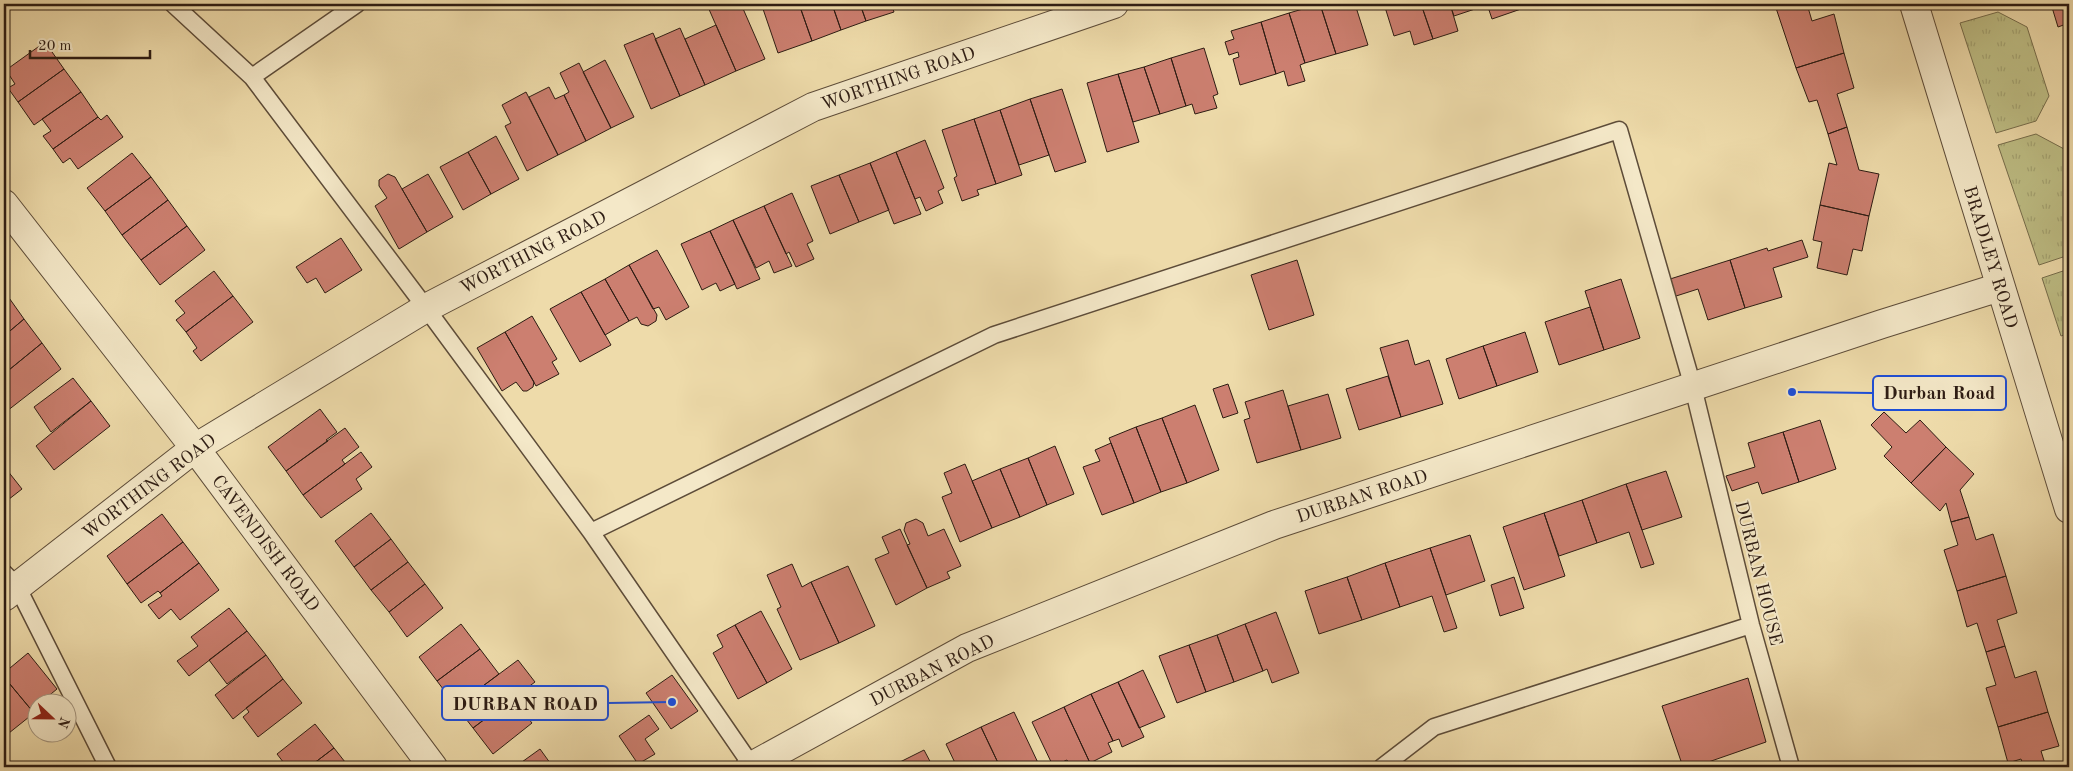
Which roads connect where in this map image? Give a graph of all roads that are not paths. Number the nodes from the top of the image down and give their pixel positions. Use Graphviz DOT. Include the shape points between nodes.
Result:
graph roads {
  1 [pos="173,4"];
  2 [pos="357,4"];
  3 [pos="1114,4"];
  4 [pos="1914,4"];
  5 [pos="252,77"];
  6 [pos="4,204"];
  7 [pos="2000,287"];
  8 [pos="426,308"];
  9 [pos="1693,387"];
  10 [pos="195,448"];
  11 [pos="2069,510"];
  12 [pos="591,532"];
  13 [pos="8,585"];
  14 [pos="1751,625"];
  15 [pos="108,767"];
  16 [pos="433,767"];
  17 [pos="751,767"];
  18 [pos="1382,767"];
  19 [pos="1791,767"];
  1 -- 5 [label="lane"];
  2 -- 5 [label="lane"];
  3 -- 8 [label="street, WORTHING ROAD" via="813,107"];
  4 -- 7 [label="street, BRADLEY ROAD"];
  5 -- 8 [label="lane"];
  6 -- 10 [label="street, CAVENDISH ROAD"];
  7 -- 9 [label="street, DURBAN ROAD"];
  7 -- 11 [label="street, BRADLEY ROAD"];
  8 -- 10 [label="street, WORTHING ROAD"];
  8 -- 12 [label="lane"];
  9 -- 12 [label="lane, DURBAN HOUSE" via="1619,130 994,335"];
  9 -- 14 [label="lane, DURBAN HOUSE"];
  9 -- 17 [label="street, DURBAN ROAD" via="1274,525 967,648"];
  10 -- 13 [label="street, WORTHING ROAD"];
  10 -- 16 [label="street, CAVENDISH ROAD"];
  12 -- 17 [label="lane"];
  13 -- 15 [label="lane"];
  14 -- 18 [label="lane" via="1434,727"];
  14 -- 19 [label="lane, DURBAN HOUSE"];
}
